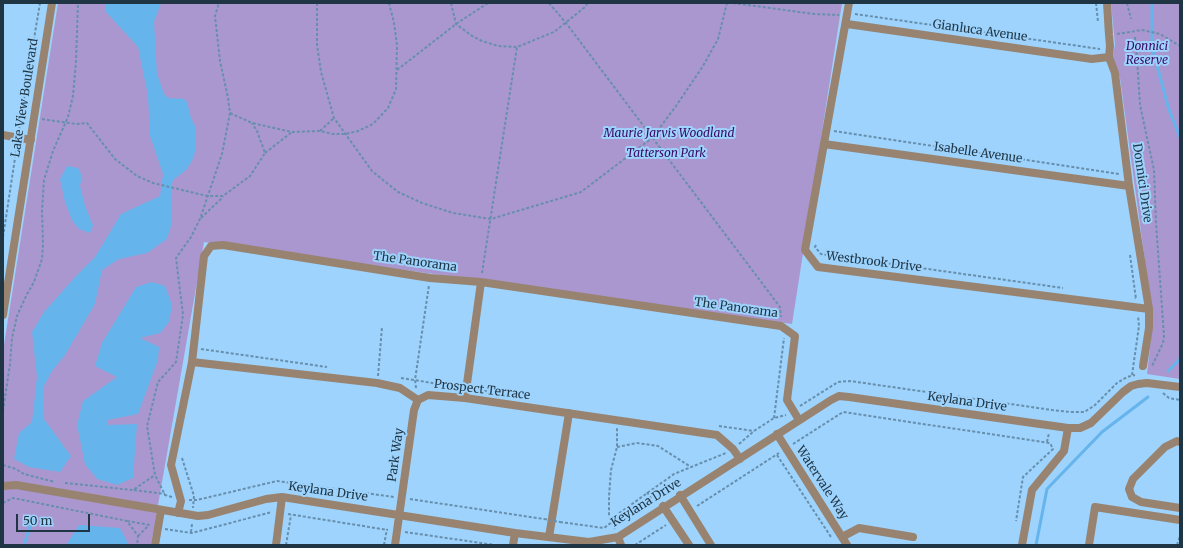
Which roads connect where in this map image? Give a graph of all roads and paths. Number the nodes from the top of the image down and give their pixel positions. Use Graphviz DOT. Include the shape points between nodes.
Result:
graph roads {
  1 [pos="40,3"];
  2 [pos="52,3"];
  3 [pos="78,3"];
  4 [pos="219,3"];
  5 [pos="317,3"];
  6 [pos="389,3"];
  7 [pos="451,3"];
  8 [pos="488,3"];
  9 [pos="549,3"];
  10 [pos="588,3"];
  11 [pos="727,3"];
  12 [pos="733,3"];
  13 [pos="1096,3"];
  14 [pos="1107,3"];
  15 [pos="1127,3"];
  16 [pos="852,6"];
  17 [pos="1131,19"];
  18 [pos="850,20"];
  19 [pos="566,23"];
  20 [pos="456,24"];
  21 [pos="1099,26"];
  22 [pos="1109,35"];
  23 [pos="1135,37"];
  24 [pos="1180,46"];
  25 [pos="517,47"];
  26 [pos="1106,58"];
  27 [pos="397,70"];
  28 [pos="230,113"];
  29 [pos="22,115"];
  30 [pos="34,117"];
  31 [pos="334,118"];
  32 [pos="66,122"];
  33 [pos="252,123"];
  34 [pos="836,124"];
  35 [pos="320,131"];
  36 [pos="292,132"];
  37 [pos="345,134"];
  38 [pos="3,135"];
  39 [pos="18,138"];
  40 [pos="652,138"];
  41 [pos="30,140"];
  42 [pos="824,144"];
  43 [pos="266,153"];
  44 [pos="1118,167"];
  45 [pos="1119,174"];
  46 [pos="1120,184"];
  47 [pos="1129,186"];
  48 [pos="207,196"];
  49 [pos="223,196"];
  50 [pos="491,218"];
  51 [pos="200,219"];
  52 [pos="3,237"];
  53 [pos="817,240"];
  54 [pos="1130,253"];
  55 [pos="481,282"];
  56 [pos="436,285"];
  57 [pos="1065,288"];
  58 [pos="1128,297"];
  59 [pos="1136,298"];
  60 [pos="1137,307"];
  61 [pos="1149,309"];
  62 [pos="3,316"];
  63 [pos="781,326"];
  64 [pos="382,327"];
  65 [pos="784,335"];
  66 [pos="199,348"];
  67 [pos="192,362"];
  68 [pos="1143,366"];
  69 [pos="331,368"];
  70 [pos="1151,370"];
  71 [pos="1132,375"];
  72 [pos="385,376"];
  73 [pos="400,378"];
  74 [pos="377,379"];
  75 [pos="414,380"];
  76 [pos="1180,387"];
  77 [pos="466,388"];
  78 [pos="1162,392"];
  79 [pos="505,394"];
  80 [pos="464,398"];
  81 [pos="418,400"];
  82 [pos="1180,400"];
  83 [pos="3,411"];
  84 [pos="569,413"];
  85 [pos="774,418"];
  86 [pos="616,420"];
  87 [pos="799,420"];
  88 [pos="3,424"];
  89 [pos="715,425"];
  90 [pos="1068,428"];
  91 [pos="754,431"];
  92 [pos="777,434"];
  93 [pos="3,442"];
  94 [pos="1180,442"];
  95 [pos="1050,443"];
  96 [pos="617,447"];
  97 [pos="733,449"];
  98 [pos="785,449"];
  99 [pos="182,454"];
  100 [pos="777,454"];
  101 [pos="740,459"];
  102 [pos="3,465"];
  103 [pos="691,467"];
  104 [pos="155,475"];
  105 [pos="3,480"];
  106 [pos="16,485"];
  107 [pos="3,486"];
  108 [pos="133,490"];
  109 [pos="165,494"];
  110 [pos="680,495"];
  111 [pos="282,497"];
  112 [pos="402,498"];
  113 [pos="194,500"];
  114 [pos="181,501"];
  115 [pos="3,503"];
  116 [pos="663,506"];
  117 [pos="1180,508"];
  118 [pos="161,510"];
  119 [pos="690,510"];
  120 [pos="178,513"];
  121 [pos="280,513"];
  122 [pos="192,515"];
  123 [pos="291,515"];
  124 [pos="399,515"];
  125 [pos="1180,520"];
  126 [pos="127,521"];
  127 [pos="611,521"];
  128 [pos="673,521"];
  129 [pos="149,525"];
  130 [pos="158,526"];
  131 [pos="387,529"];
  132 [pos="397,531"];
  133 [pos="191,532"];
  134 [pos="515,533"];
  135 [pos="138,536"];
  136 [pos="618,536"];
  137 [pos="1180,536"];
  138 [pos="549,537"];
  139 [pos="842,537"];
  140 [pos="913,537"];
  141 [pos="831,538"];
  142 [pos="137,545"];
  143 [pos="155,545"];
  144 [pos="276,545"];
  145 [pos="286,545"];
  146 [pos="384,545"];
  147 [pos="395,545"];
  148 [pos="495,545"];
  149 [pos="513,545"];
  150 [pos="622,545"];
  151 [pos="636,545"];
  152 [pos="689,545"];
  153 [pos="711,545"];
  154 [pos="847,545"];
  155 [pos="1022,545"];
  156 [pos="1089,545"];
  157 [pos="1177,545"];
  1 -- 29 [label="path"];
  2 -- 30 [label="street, Lake View Boulevard"];
  3 -- 32 [label="path" via="73,96"];
  4 -- 28 [label="path" via="215,16"];
  5 -- 31 [label="path" via="317,45 321,72"];
  6 -- 27 [label="path" via="397,45"];
  7 -- 20 [label="path"];
  8 -- 20 [label="path"];
  9 -- 19 [label="path"];
  10 -- 19 [label="path"];
  11 -- 40 [label="path" via="718,39 703,66"];
  12 -- 18 [label="path"];
  13 -- 21 [label="path"];
  14 -- 22 [label="street, Donnici Drive"];
  15 -- 17 [label="path"];
  16 -- 18 [label="street, Westbrook Drive"];
  16 -- 18 [label="path"];
  18 -- 26 [label="street, Gianluca Avenue" via="1092,59"];
  18 -- 26 [label="path" via="1102,49"];
  18 -- 42 [label="street, Westbrook Drive"];
  19 -- 25 [label="path" via="554,32"];
  19 -- 40 [label="path"];
  20 -- 25 [label="path" via="482,41 498,46"];
  20 -- 27 [label="path"];
  22 -- 24 [label="path" via="1142,30 1160,34"];
  22 -- 26 [label="street, Donnici Drive" via="1110,46"];
  23 -- 70 [label="path" via="1140,105 1155,177 1164,336"];
  25 -- 50 [label="path"];
  26 -- 47 [label="street, Donnici Drive" via="1115,73"];
  27 -- 37 [label="path" via="396,89 388,108 373,124"];
  28 -- 33 [label="path"];
  28 -- 48 [label="path" via="222,154"];
  29 -- 30 [label="path"];
  29 -- 39 [label="path"];
  30 -- 32 [label="path"];
  30 -- 41 [label="street, Lake View Boulevard"];
  31 -- 35 [label="path"];
  31 -- 37 [label="path"];
  32 -- 48 [label="path" via="87,123 121,165 145,180"];
  32 -- 83 [label="path" via="44,180 42,259 23,302 12,338"];
  33 -- 36 [label="path"];
  33 -- 43 [label="path"];
  34 -- 45 [label="path" via="834,132"];
  35 -- 36 [label="path"];
  35 -- 37 [label="path"];
  36 -- 43 [label="path"];
  37 -- 50 [label="path" via="372,171 398,192 453,213"];
  38 -- 39 [label="street"];
  39 -- 41 [label="street"];
  39 -- 52 [label="path"];
  40 -- 50 [label="path" via="581,192"];
  40 -- 63 [label="path" via="780,307"];
  41 -- 62 [label="street, Lake View Boulevard"];
  42 -- 46 [label="street, Isabelle Avenue"];
  42 -- 60 [label="street, Westbrook Drive" via="805,250 818,267"];
  43 -- 49 [label="path" via="250,176"];
  44 -- 45 [label="path"];
  45 -- 46 [label="path"];
  46 -- 47 [label="street, Isabelle Avenue"];
  47 -- 61 [label="street, Donnici Drive"];
  48 -- 49 [label="path"];
  48 -- 51 [label="path"];
  49 -- 51 [label="path"];
  50 -- 55 [label="path"];
  51 -- 104 [label="path" via="176,258 183,315 176,362 158,382 147,426"];
  53 -- 57 [label="path" via="816,247 821,254"];
  54 -- 59 [label="path"];
  55 -- 63 [label="street, The Panorama"];
  55 -- 67 [label="street, The Panorama" via="430,278 223,245 212,246 204,256"];
  55 -- 77 [label="street"];
  56 -- 75 [label="path" via="429,284"];
  58 -- 59 [label="path"];
  59 -- 60 [label="path"];
  60 -- 61 [label="street, Westbrook Drive"];
  60 -- 71 [label="path" via="1139,326"];
  61 -- 68 [label="street, Donnici Drive"];
  63 -- 87 [label="street, The Panorama" via="795,336 787,400"];
  64 -- 74 [label="path"];
  65 -- 85 [label="path"];
  66 -- 69 [label="path"];
  67 -- 74 [label="street, Prospect Terrace"];
  67 -- 114 [label="street, The Panorama" via="171,466"];
  72 -- 74 [label="path"];
  73 -- 75 [label="path"];
  74 -- 81 [label="street, Prospect Terrace" via="400,388"];
  75 -- 77 [label="path"];
  75 -- 81 [label="path"];
  76 -- 90 [label="street, Keylana Drive" via="1147,383 1131,386 1092,423 1080,428"];
  77 -- 79 [label="path"];
  77 -- 80 [label="street"];
  78 -- 82 [label="path" via="1169,398"];
  80 -- 81 [label="street, Prospect Terrace" via="428,395"];
  80 -- 84 [label="street, Prospect Terrace"];
  81 -- 112 [label="street, Park Way" via="414,410"];
  84 -- 86 [label="street, Prospect Terrace"];
  84 -- 138 [label="street"];
  86 -- 96 [label="path"];
  86 -- 97 [label="street, Prospect Terrace" via="716,435"];
  87 -- 90 [label="street, Keylana Drive" via="839,396"];
  87 -- 92 [label="street, Keylana Drive"];
  88 -- 93 [label="path"];
  89 -- 91 [label="path"];
  90 -- 155 [label="street" via="1064,451 1032,490"];
  92 -- 98 [label="street, Watervale Way"];
  92 -- 101 [label="street, Keylana Drive"];
  94 -- 117 [label="street" via="1177,441 1165,448 1133,479 1129,489 1132,497 1141,502"];
  95 -- 98 [label="path" via="843,412"];
  96 -- 103 [label="path" via="637,443 658,446"];
  96 -- 127 [label="path" via="608,496"];
  97 -- 101 [label="street, Prospect Terrace"];
  97 -- 103 [label="path"];
  98 -- 100 [label="path"];
  98 -- 139 [label="street, Watervale Way"];
  99 -- 113 [label="path"];
  100 -- 119 [label="path"];
  100 -- 141 [label="path"];
  101 -- 110 [label="street, Keylana Drive"];
  102 -- 108 [label="path" via="24,474 60,483"];
  103 -- 127 [label="path" via="674,474"];
  104 -- 108 [label="path"];
  104 -- 109 [label="path"];
  105 -- 106 [label="street, Keylana Drive"];
  106 -- 107 [label="street, Keylana Drive"];
  106 -- 118 [label="street, Keylana Drive"];
  108 -- 109 [label="path"];
  109 -- 114 [label="path"];
  110 -- 116 [label="street, Keylana Drive"];
  110 -- 119 [label="street"];
  111 -- 121 [label="street"];
  111 -- 122 [label="street, Keylana Drive" via="203,516"];
  111 -- 124 [label="street, Keylana Drive"];
  112 -- 113 [label="path" via="277,481"];
  112 -- 124 [label="street, Park Way"];
  112 -- 127 [label="path, bridge" via="604,528"];
  113 -- 114 [label="path"];
  113 -- 122 [label="path"];
  114 -- 120 [label="street, The Panorama"];
  115 -- 126 [label="path" via="13,498"];
  116 -- 128 [label="street"];
  116 -- 136 [label="street, Keylana Drive"];
  118 -- 120 [label="street, Keylana Drive"];
  118 -- 130 [label="street"];
  119 -- 153 [label="street"];
  120 -- 122 [label="street, Keylana Drive"];
  121 -- 123 [label="path"];
  121 -- 133 [label="path" via="270,512"];
  121 -- 144 [label="street"];
  122 -- 133 [label="path"];
  123 -- 131 [label="path"];
  123 -- 145 [label="path"];
  124 -- 132 [label="street, Park Way"];
  124 -- 134 [label="street, Keylana Drive"];
  125 -- 156 [label="street" via="1095,507"];
  126 -- 129 [label="path"];
  126 -- 135 [label="path"];
  127 -- 136 [label="path"];
  128 -- 151 [label="path"];
  128 -- 152 [label="street"];
  129 -- 130 [label="path"];
  129 -- 135 [label="path"];
  130 -- 133 [label="path"];
  130 -- 143 [label="street"];
  131 -- 132 [label="path"];
  131 -- 146 [label="path"];
  132 -- 147 [label="street, Park Way"];
  132 -- 148 [label="path"];
  134 -- 138 [label="street, Keylana Drive"];
  134 -- 149 [label="street"];
  135 -- 142 [label="path"];
  136 -- 138 [label="street, Keylana Drive" via="589,542"];
  136 -- 150 [label="street"];
  137 -- 157 [label="path"];
  139 -- 140 [label="street" via="859,528"];
  139 -- 154 [label="street, Watervale Way"];
}
